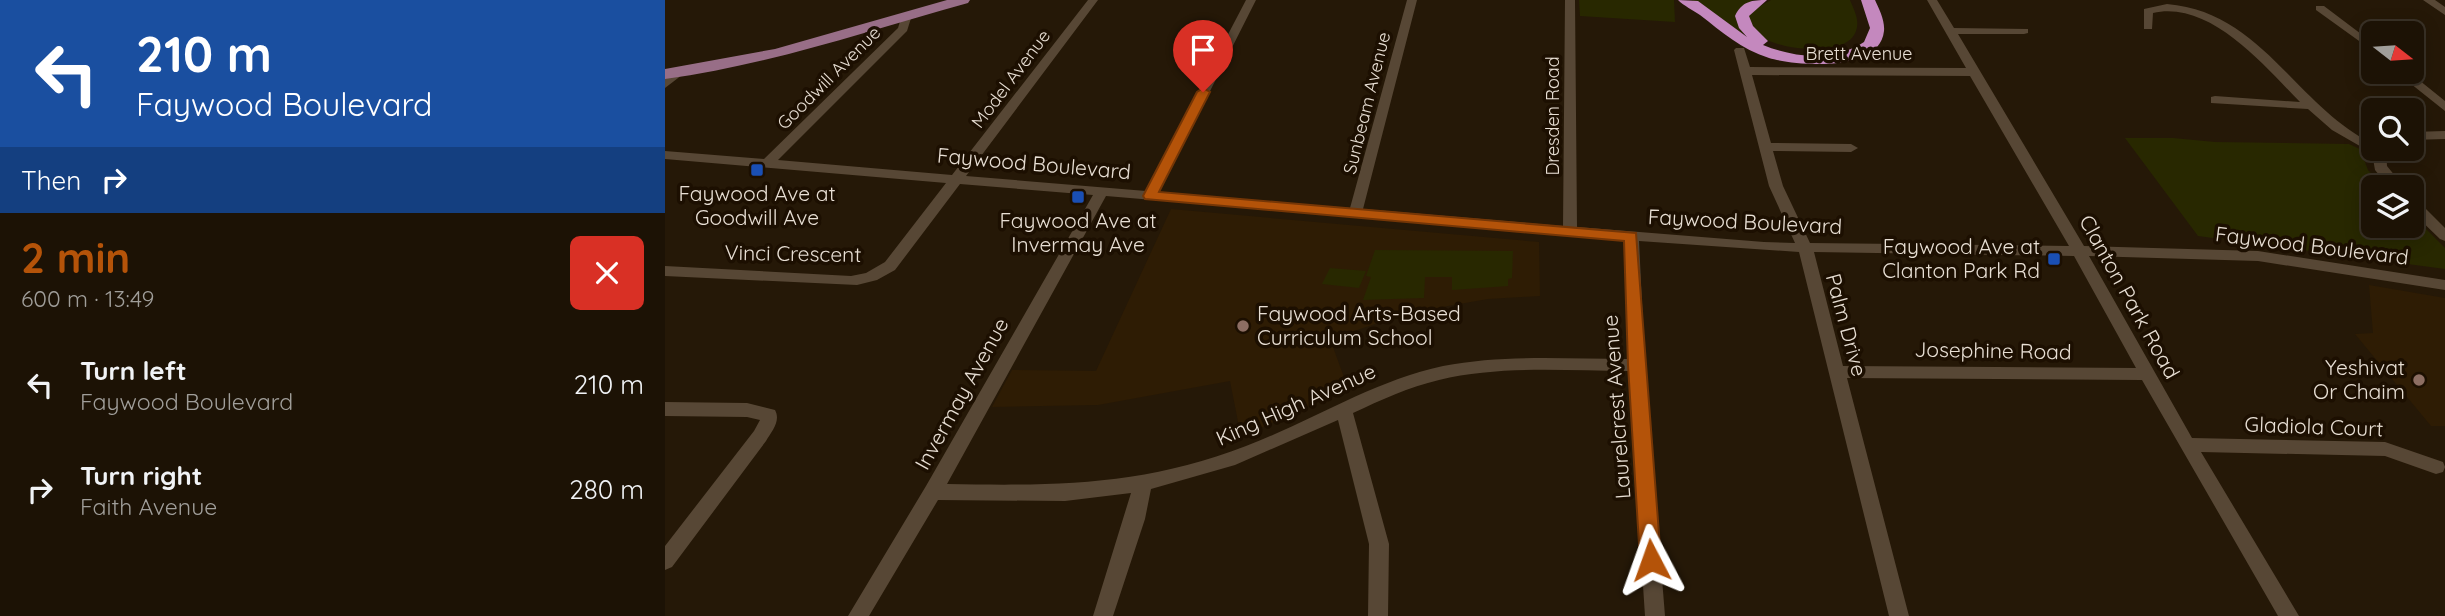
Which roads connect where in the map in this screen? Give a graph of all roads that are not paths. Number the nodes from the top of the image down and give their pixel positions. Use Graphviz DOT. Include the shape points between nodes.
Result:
graph roads {
  1 [pos="963,0"];
  2 [pos="1093,0"];
  3 [pos="1251,0"];
  4 [pos="1412,0"];
  5 [pos="1570,0"];
  6 [pos="1685,0"];
  7 [pos="1760,0"];
  8 [pos="1856,0"];
  9 [pos="1868,0"];
  10 [pos="1932,0"];
  11 [pos="2428,0"];
  12 [pos="2320,8"];
  13 [pos="2445,12"];
  14 [pos="907,15"];
  15 [pos="2148,27"];
  16 [pos="1950,31"];
  17 [pos="2024,31"];
  18 [pos="2361,38"];
  19 [pos="1740,50"];
  20 [pos="1746,71"];
  21 [pos="1973,72"];
  22 [pos="672,73"];
  23 [pos="665,84"];
  24 [pos="2417,84"];
  25 [pos="2215,100"];
  26 [pos="2312,106"];
  27 [pos="2445,107"];
  28 [pos="2445,135"];
  29 [pos="2424,136"];
  30 [pos="2361,142"];
  31 [pos="1765,147"];
  32 [pos="1851,148"];
  33 [pos="665,155"];
  34 [pos="768,163"];
  35 [pos="957,178"];
  36 [pos="1101,191"];
  37 [pos="1150,196"];
  38 [pos="1354,213"];
  39 [pos="2424,215"];
  40 [pos="1570,232"];
  41 [pos="2445,236"];
  42 [pos="1631,237"];
  43 [pos="1805,248"];
  44 [pos="2079,250"];
  45 [pos="665,271"];
  46 [pos="2445,285"];
  47 [pos="1637,365"];
  48 [pos="1837,372"];
  49 [pos="2148,374"];
  50 [pos="665,409"];
  51 [pos="1344,411"];
  52 [pos="2187,445"];
  53 [pos="2436,467"];
  54 [pos="1143,484"];
  55 [pos="933,492"];
  56 [pos="665,561"];
  57 [pos="858,616"];
  58 [pos="1103,616"];
  59 [pos="1378,616"];
  60 [pos="1654,616"];
  61 [pos="1899,616"];
  62 [pos="2289,616"];
  1 -- 14 [label="main road"];
  2 -- 35 [label="street, Model Avenue"];
  3 -- 37 [label="street"];
  4 -- 38 [label="street, Sunbeam Avenue"];
  5 -- 40 [label="street, Dresden Road"];
  6 -- 9 [label="highway" via="1748,43 1800,59 1852,55 1868,47 1879,23"];
  7 -- 8 [label="highway" via="1742,16 1746,28 1762,41 1807,52 1835,51 1860,39 1865,25"];
  10 -- 16 [label="street, Clanton Park Road"];
  11 -- 13 [label="street"];
  12 -- 18 [label="street"];
  14 -- 22 [label="main road" via="819,43"];
  14 -- 34 [label="street, Goodwill Avenue" via="904,29"];
  15 -- 26 [label="street" via="2148,11 2159,5 2182,6 2215,18 2237,33"];
  16 -- 17 [label="street"];
  16 -- 21 [label="street, Clanton Park Road"];
  19 -- 20 [label="street, Palm Drive"];
  20 -- 21 [label="street, Brett Avenue"];
  20 -- 31 [label="street, Palm Drive"];
  21 -- 44 [label="street, Clanton Park Road"];
  22 -- 23 [label="street"];
  24 -- 27 [label="street"];
  25 -- 26 [label="street"];
  26 -- 30 [label="street"];
  28 -- 29 [label="street"];
  31 -- 32 [label="street"];
  31 -- 43 [label="street, Palm Drive" via="1776,186"];
  33 -- 34 [label="street, Faywood Boulevard"];
  34 -- 35 [label="street, Faywood Boulevard"];
  35 -- 36 [label="street, Faywood Boulevard"];
  35 -- 45 [label="street, Vinci Crescent" via="890,266 866,279"];
  36 -- 37 [label="street, Faywood Boulevard"];
  36 -- 55 [label="street, Invermay Avenue"];
  37 -- 38 [label="street, Faywood Boulevard"];
  38 -- 40 [label="street, Faywood Boulevard"];
  39 -- 41 [label="street"];
  40 -- 42 [label="street, Faywood Boulevard"];
  42 -- 43 [label="street, Faywood Boulevard"];
  42 -- 47 [label="street, Laurelcrest Avenue"];
  43 -- 44 [label="street, Faywood Boulevard"];
  43 -- 48 [label="street, Palm Drive"];
  44 -- 46 [label="street, Faywood Boulevard" via="2258,256"];
  44 -- 49 [label="street, Clanton Park Road"];
  47 -- 51 [label="street, King High Avenue" via="1467,368 1400,385"];
  47 -- 60 [label="street, Laurelcrest Avenue"];
  48 -- 49 [label="street, Josephine Road"];
  48 -- 61 [label="street, Palm Drive"];
  49 -- 52 [label="street, Clanton Park Road"];
  50 -- 56 [label="street" via="747,410 769,415 760,436"];
  51 -- 54 [label="street, King High Avenue" via="1250,453"];
  51 -- 59 [label="street" via="1378,544"];
  52 -- 53 [label="street, Gladiola Court" via="2385,449"];
  52 -- 62 [label="street, Clanton Park Road"];
  54 -- 55 [label="street, King High Avenue" via="1066,493"];
  54 -- 58 [label="street"];
  55 -- 57 [label="street, Invermay Avenue"];
}
